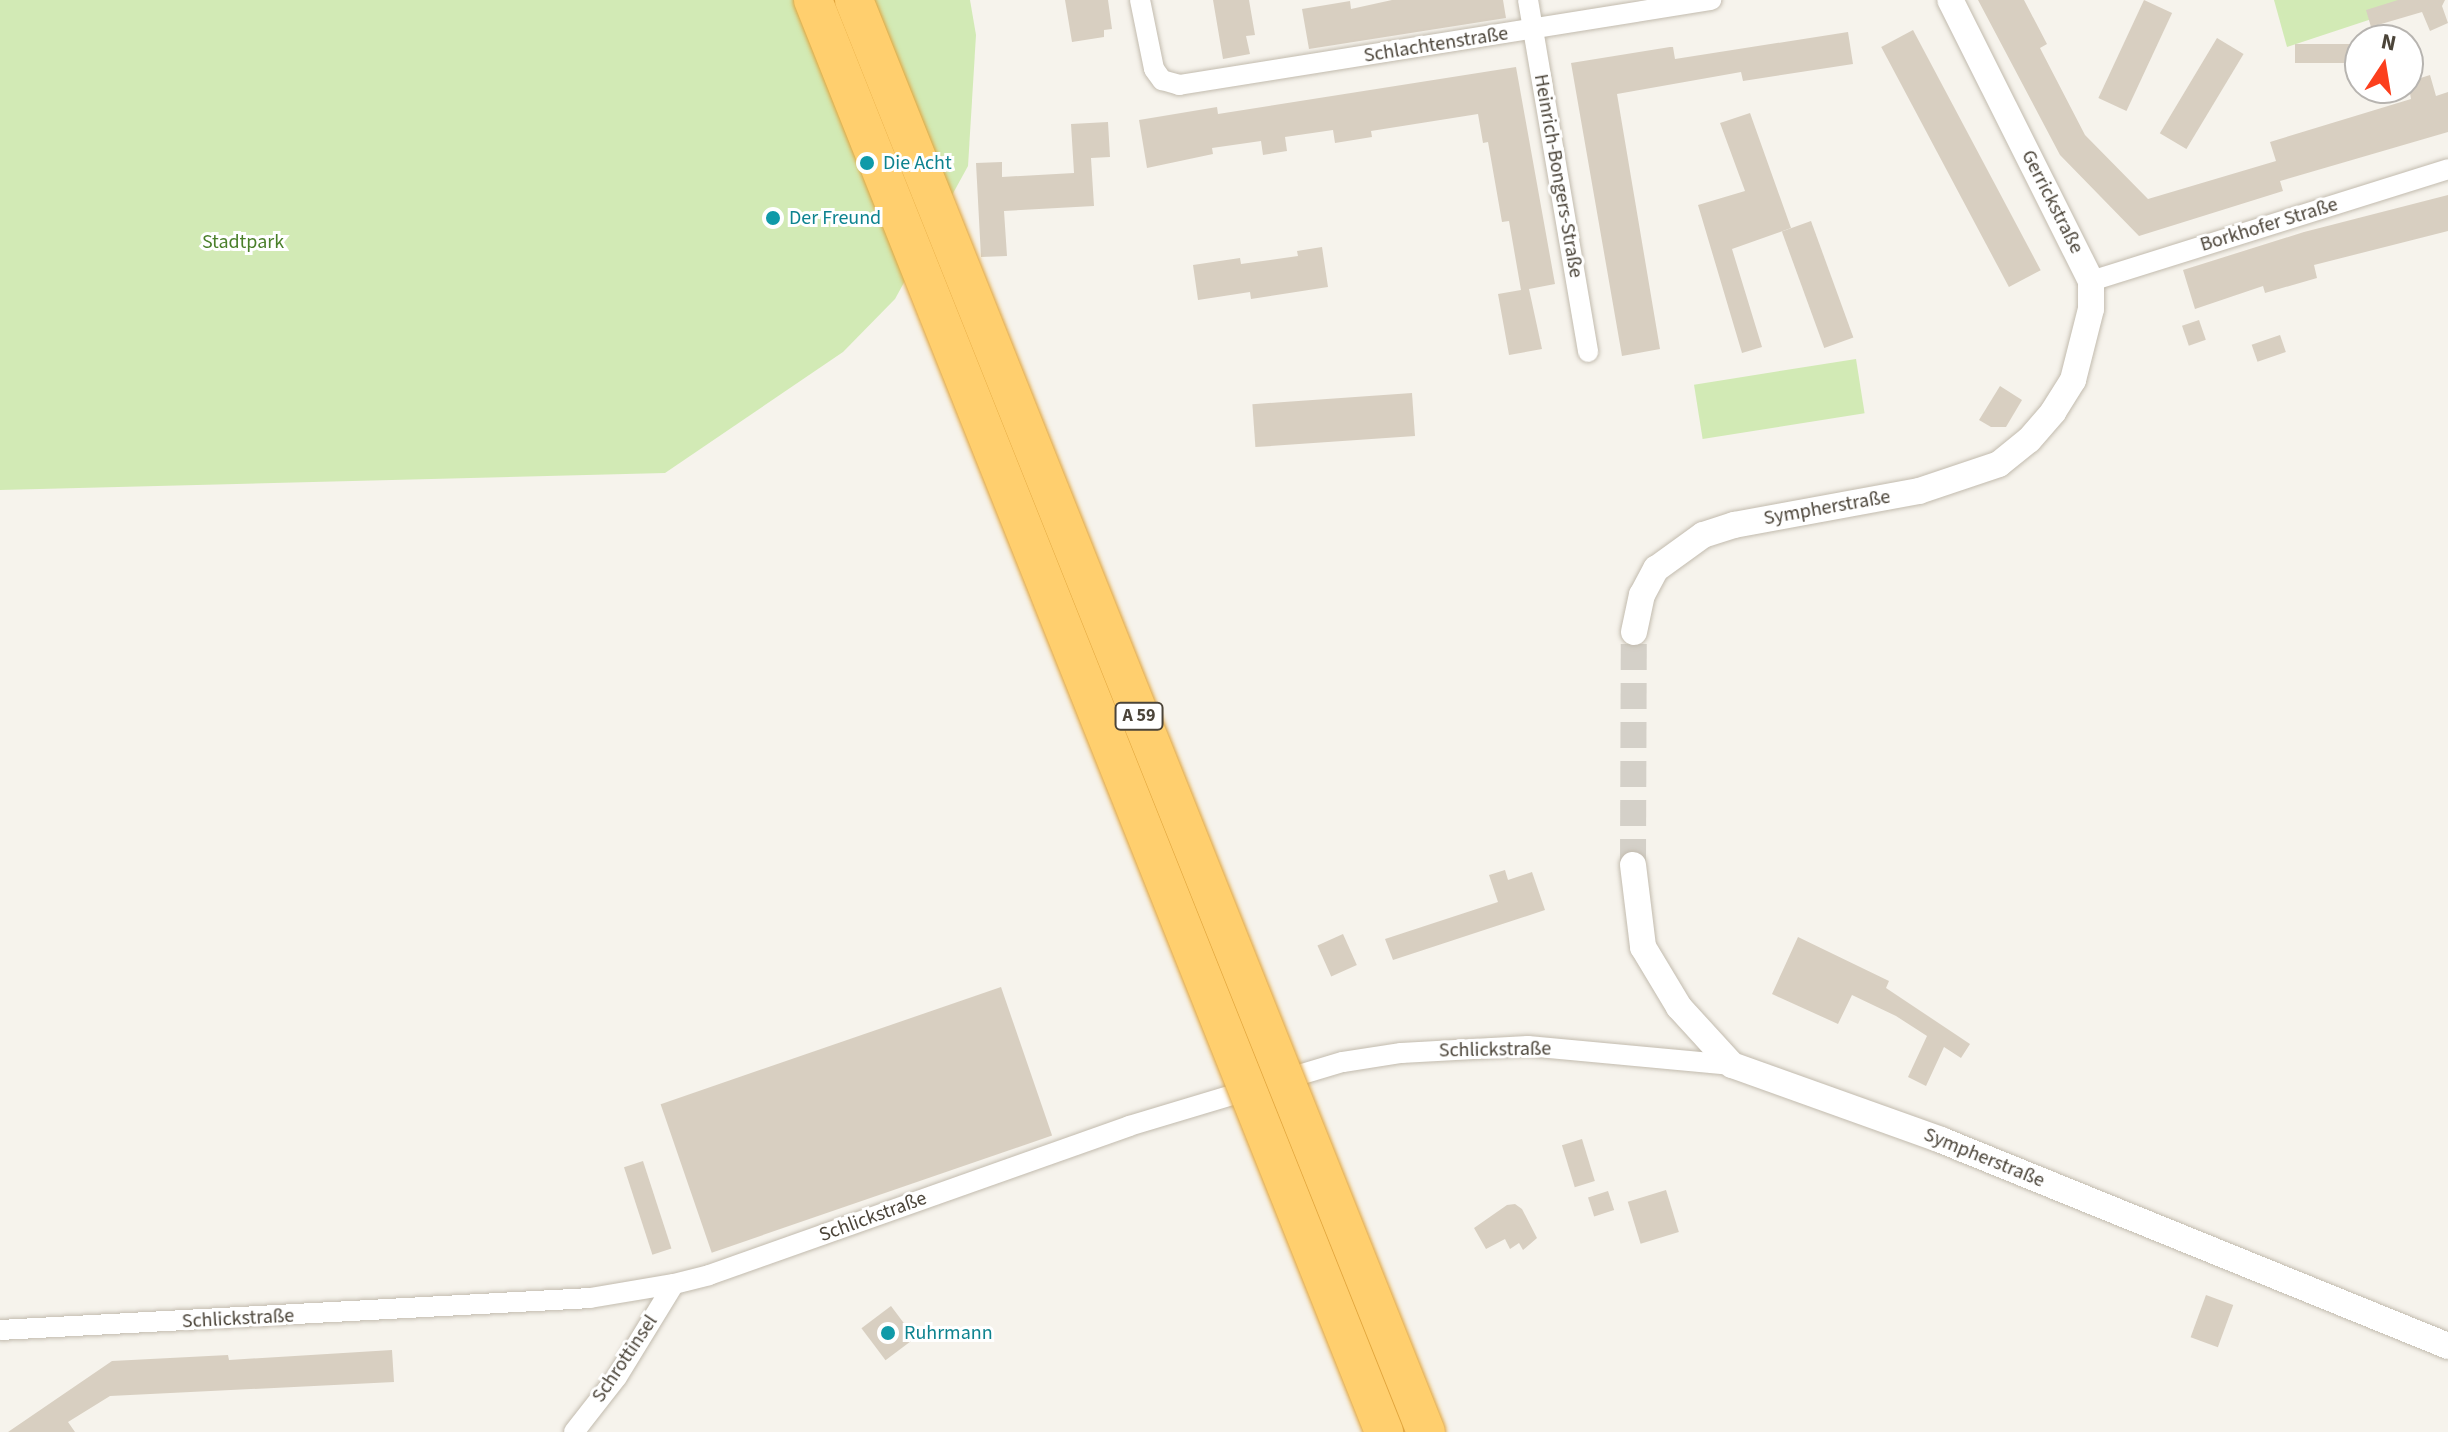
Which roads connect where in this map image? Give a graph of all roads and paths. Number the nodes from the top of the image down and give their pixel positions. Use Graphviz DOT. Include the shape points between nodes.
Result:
graph roads {
  1 [pos="813,0"];
  2 [pos="854,0"];
  3 [pos="1140,0"];
  4 [pos="1528,0"];
  5 [pos="1711,0"];
  6 [pos="1950,0"];
  7 [pos="1534,30"];
  8 [pos="2448,169"];
  9 [pos="2091,281"];
  10 [pos="1588,352"];
  11 [pos="1634,632"];
  12 [pos="1633,865"];
  13 [pos="1732,1065"];
  14 [pos="674,1284"];
  15 [pos="0,1330"];
  16 [pos="2448,1346"];
  17 [pos="574,1432"];
  18 [pos="1384,1432"];
  19 [pos="1426,1432"];
  1 -- 18 [label="highway, A 59, bridge"];
  2 -- 19 [label="highway, A 59, bridge"];
  3 -- 7 [label="street, Schlachtenstraße" via="1149,53 1162,80 1179,85"];
  4 -- 7 [label="street, Heinrich-Bongers-Straße"];
  5 -- 7 [label="street, Schlachtenstraße"];
  6 -- 9 [label="street, Gerrickstraße"];
  7 -- 10 [label="street, Heinrich-Bongers-Straße"];
  8 -- 9 [label="street, Borkhofer Straße"];
  9 -- 11 [label="street, Sympherstraße" via="2091,309 2073,380 2029,440 1999,464 1919,491 1703,535 1656,569 1642,595"];
  12 -- 13 [label="street, Sympherstraße" via="1643,947 1679,1007"];
  13 -- 14 [label="street, Schlickstraße" via="1528,1046 1343,1062 1129,1126"];
  13 -- 16 [label="street, Sympherstraße" via="1941,1140"];
  14 -- 15 [label="street, Schlickstraße" via="590,1298"];
  14 -- 17 [label="street, Schrottinsel" via="617,1377"];
}
